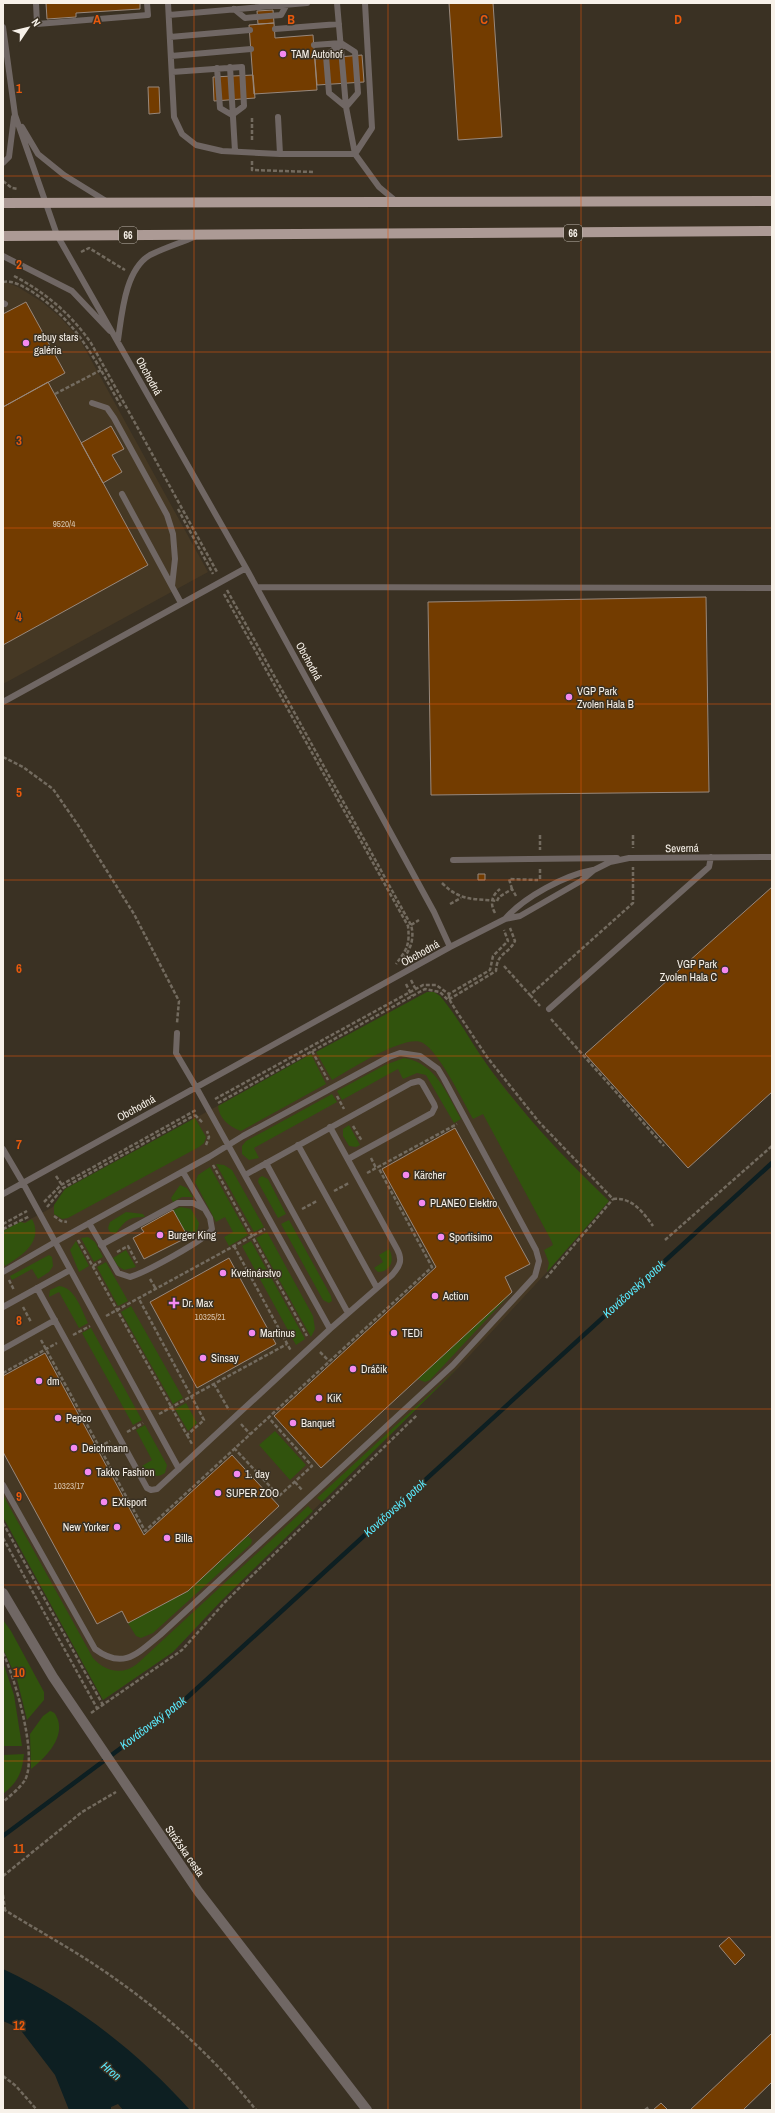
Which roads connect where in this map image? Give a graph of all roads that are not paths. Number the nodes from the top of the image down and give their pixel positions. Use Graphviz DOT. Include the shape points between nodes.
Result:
graph roads {
  1 [pos="36,3"];
  2 [pos="147,3"];
  3 [pos="168,3"];
  4 [pos="307,3"];
  5 [pos="337,3"];
  6 [pos="365,3"];
  7 [pos="287,4"];
  8 [pos="234,9"];
  9 [pos="169,15"];
  10 [pos="339,24"];
  11 [pos="3,27"];
  12 [pos="274,29"];
  13 [pos="250,30"];
  14 [pos="170,38"];
  15 [pos="341,42"];
  16 [pos="314,45"];
  17 [pos="251,49"];
  18 [pos="171,56"];
  19 [pos="230,67"];
  20 [pos="217,68"];
  21 [pos="172,72"];
  22 [pos="346,107"];
  23 [pos="15,115"];
  24 [pos="232,115"];
  25 [pos="278,117"];
  26 [pos="235,151"];
  27 [pos="280,154"];
  28 [pos="355,154"];
  29 [pos="3,163"];
  30 [pos="772,201"];
  31 [pos="106,202"];
  32 [pos="3,203"];
  33 [pos="46,203"];
  34 [pos="398,203"];
  35 [pos="772,231"];
  36 [pos="57,235"];
  37 [pos="198,235"];
  38 [pos="3,236"];
  39 [pos="3,256"];
  40 [pos="118,340"];
  41 [pos="92,403"];
  42 [pos="122,494"];
  43 [pos="246,568"];
  44 [pos="172,586"];
  45 [pos="257,587"];
  46 [pos="772,588"];
  47 [pos="181,603"];
  48 [pos="3,702"];
  49 [pos="711,857"];
  50 [pos="772,857"];
  51 [pos="631,858"];
  52 [pos="453,860"];
  53 [pos="594,870"];
  54 [pos="502,920"];
  55 [pos="450,947"];
  56 [pos="547,1011"];
  57 [pos="177,1033"];
  58 [pos="196,1087"];
  59 [pos="330,1127"];
  60 [pos="228,1145"];
  61 [pos="298,1145"];
  62 [pos="3,1149"];
  63 [pos="348,1159"];
  64 [pos="266,1163"];
  65 [pos="183,1172"];
  66 [pos="245,1175"];
  67 [pos="22,1183"];
  68 [pos="3,1194"];
  69 [pos="204,1208"];
  70 [pos="89,1224"];
  71 [pos="55,1242"];
  72 [pos="102,1245"];
  73 [pos="70,1270"];
  74 [pos="3,1272"];
  75 [pos="37,1288"];
  76 [pos="377,1288"];
  77 [pos="3,1307"];
  78 [pos="348,1313"];
  79 [pos="55,1320"];
  80 [pos="330,1329"];
  81 [pos="3,1349"];
  82 [pos="180,1469"];
  83 [pos="3,1485"];
  84 [pos="3,1593"];
  85 [pos="367,2110"];
  1 -- 2 [label="lane" via="37,24 148,15"];
  3 -- 9 [label="lane"];
  4 -- 7 [label="lane"];
  5 -- 10 [label="lane"];
  6 -- 28 [label="lane" via="372,128"];
  7 -- 8 [label="lane"];
  7 -- 8 [label="lane" via="281,15 245,18"];
  8 -- 9 [label="lane"];
  9 -- 14 [label="lane"];
  10 -- 12 [label="lane"];
  10 -- 15 [label="lane"];
  11 -- 23 [label="lane"];
  13 -- 14 [label="lane"];
  14 -- 18 [label="lane"];
  15 -- 16 [label="lane"];
  15 -- 22 [label="lane"];
  15 -- 22 [label="lane" via="355,52 358,93"];
  15 -- 22 [label="lane" via="326,56 329,93"];
  17 -- 18 [label="lane"];
  18 -- 21 [label="lane"];
  19 -- 20 [label="lane"];
  19 -- 24 [label="lane"];
  19 -- 24 [label="lane" via="242,67 244,106"];
  20 -- 21 [label="lane"];
  20 -- 24 [label="lane" via="220,108"];
  21 -- 26 [label="lane" via="174,117 182,134 196,146"];
  22 -- 28 [label="lane"];
  23 -- 29 [label="lane" via="9,157"];
  23 -- 31 [label="lane" via="38,154 64,175"];
  23 -- 33 [label="lane"];
  24 -- 26 [label="lane"];
  25 -- 27 [label="lane"];
  26 -- 27 [label="lane"];
  27 -- 28 [label="lane"];
  28 -- 34 [label="lane" via="379,188"];
  30 -- 34 [label="main road"];
  31 -- 33 [label="main road"];
  31 -- 34 [label="main road"];
  32 -- 33 [label="main road"];
  33 -- 36 [label="lane"];
  35 -- 37 [label="main road, 66"];
  36 -- 37 [label="main road, 66"];
  36 -- 38 [label="main road, 66"];
  36 -- 40 [label="lane"];
  37 -- 40 [label="lane" via="149,256 133,275 125,295"];
  39 -- 40 [label="lane" via="72,291"];
  40 -- 43 [label="lane, Obchodná"];
  41 -- 44 [label="lane" via="107,408 114,418 167,515 173,534 175,559"];
  42 -- 44 [label="lane"];
  43 -- 45 [label="lane, Obchodná"];
  43 -- 47 [label="lane"];
  44 -- 47 [label="lane"];
  45 -- 46 [label="lane"];
  45 -- 55 [label="lane, Obchodná" via="434,912"];
  47 -- 48 [label="lane"];
  49 -- 50 [label="lane, Severná"];
  49 -- 51 [label="lane, Severná"];
  49 -- 56 [label="lane" via="709,867"];
  51 -- 52 [label="lane"];
  51 -- 53 [label="lane, Severná" via="610,862"];
  53 -- 54 [label="lane, Severná" via="581,881 520,916"];
  53 -- 54 [label="lane, Severná" via="577,873 548,888 515,908"];
  54 -- 55 [label="lane, Severná"];
  55 -- 58 [label="lane, Obchodná"];
  57 -- 58 [label="lane" via="176,1053"];
  58 -- 60 [label="lane"];
  58 -- 67 [label="lane, Obchodná"];
  59 -- 61 [label="lane"];
  59 -- 63 [label="lane"];
  59 -- 63 [label="lane" via="415,1081 425,1086 434,1104 434,1110 428,1116"];
  60 -- 65 [label="lane"];
  60 -- 66 [label="lane"];
  60 -- 83 [label="lane" via="332,1087 400,1053 420,1056 438,1069 536,1250 540,1261 535,1276 453,1365 141,1650 127,1659 105,1657 95,1649"];
  61 -- 64 [label="lane"];
  61 -- 76 [label="lane"];
  62 -- 67 [label="lane"];
  63 -- 76 [label="lane" via="400,1255 401,1260 396,1270"];
  64 -- 66 [label="lane"];
  64 -- 78 [label="lane"];
  65 -- 69 [label="lane"];
  65 -- 70 [label="lane"];
  66 -- 80 [label="lane"];
  67 -- 68 [label="lane, Obchodná"];
  67 -- 71 [label="lane"];
  69 -- 72 [label="lane" via="193,1202 178,1203"];
  69 -- 72 [label="lane" via="212,1224 209,1234 135,1276 118,1273"];
  70 -- 71 [label="lane"];
  70 -- 72 [label="lane"];
  71 -- 73 [label="lane"];
  71 -- 74 [label="lane"];
  73 -- 75 [label="lane"];
  73 -- 82 [label="lane"];
  75 -- 77 [label="lane"];
  75 -- 79 [label="lane"];
  76 -- 78 [label="lane"];
  78 -- 80 [label="lane"];
  79 -- 81 [label="lane"];
  79 -- 82 [label="lane" via="147,1488 157,1489"];
  80 -- 82 [label="lane"];
  84 -- 85 [label="street, Strážska cesta" via="53,1678 198,1891"];
}
